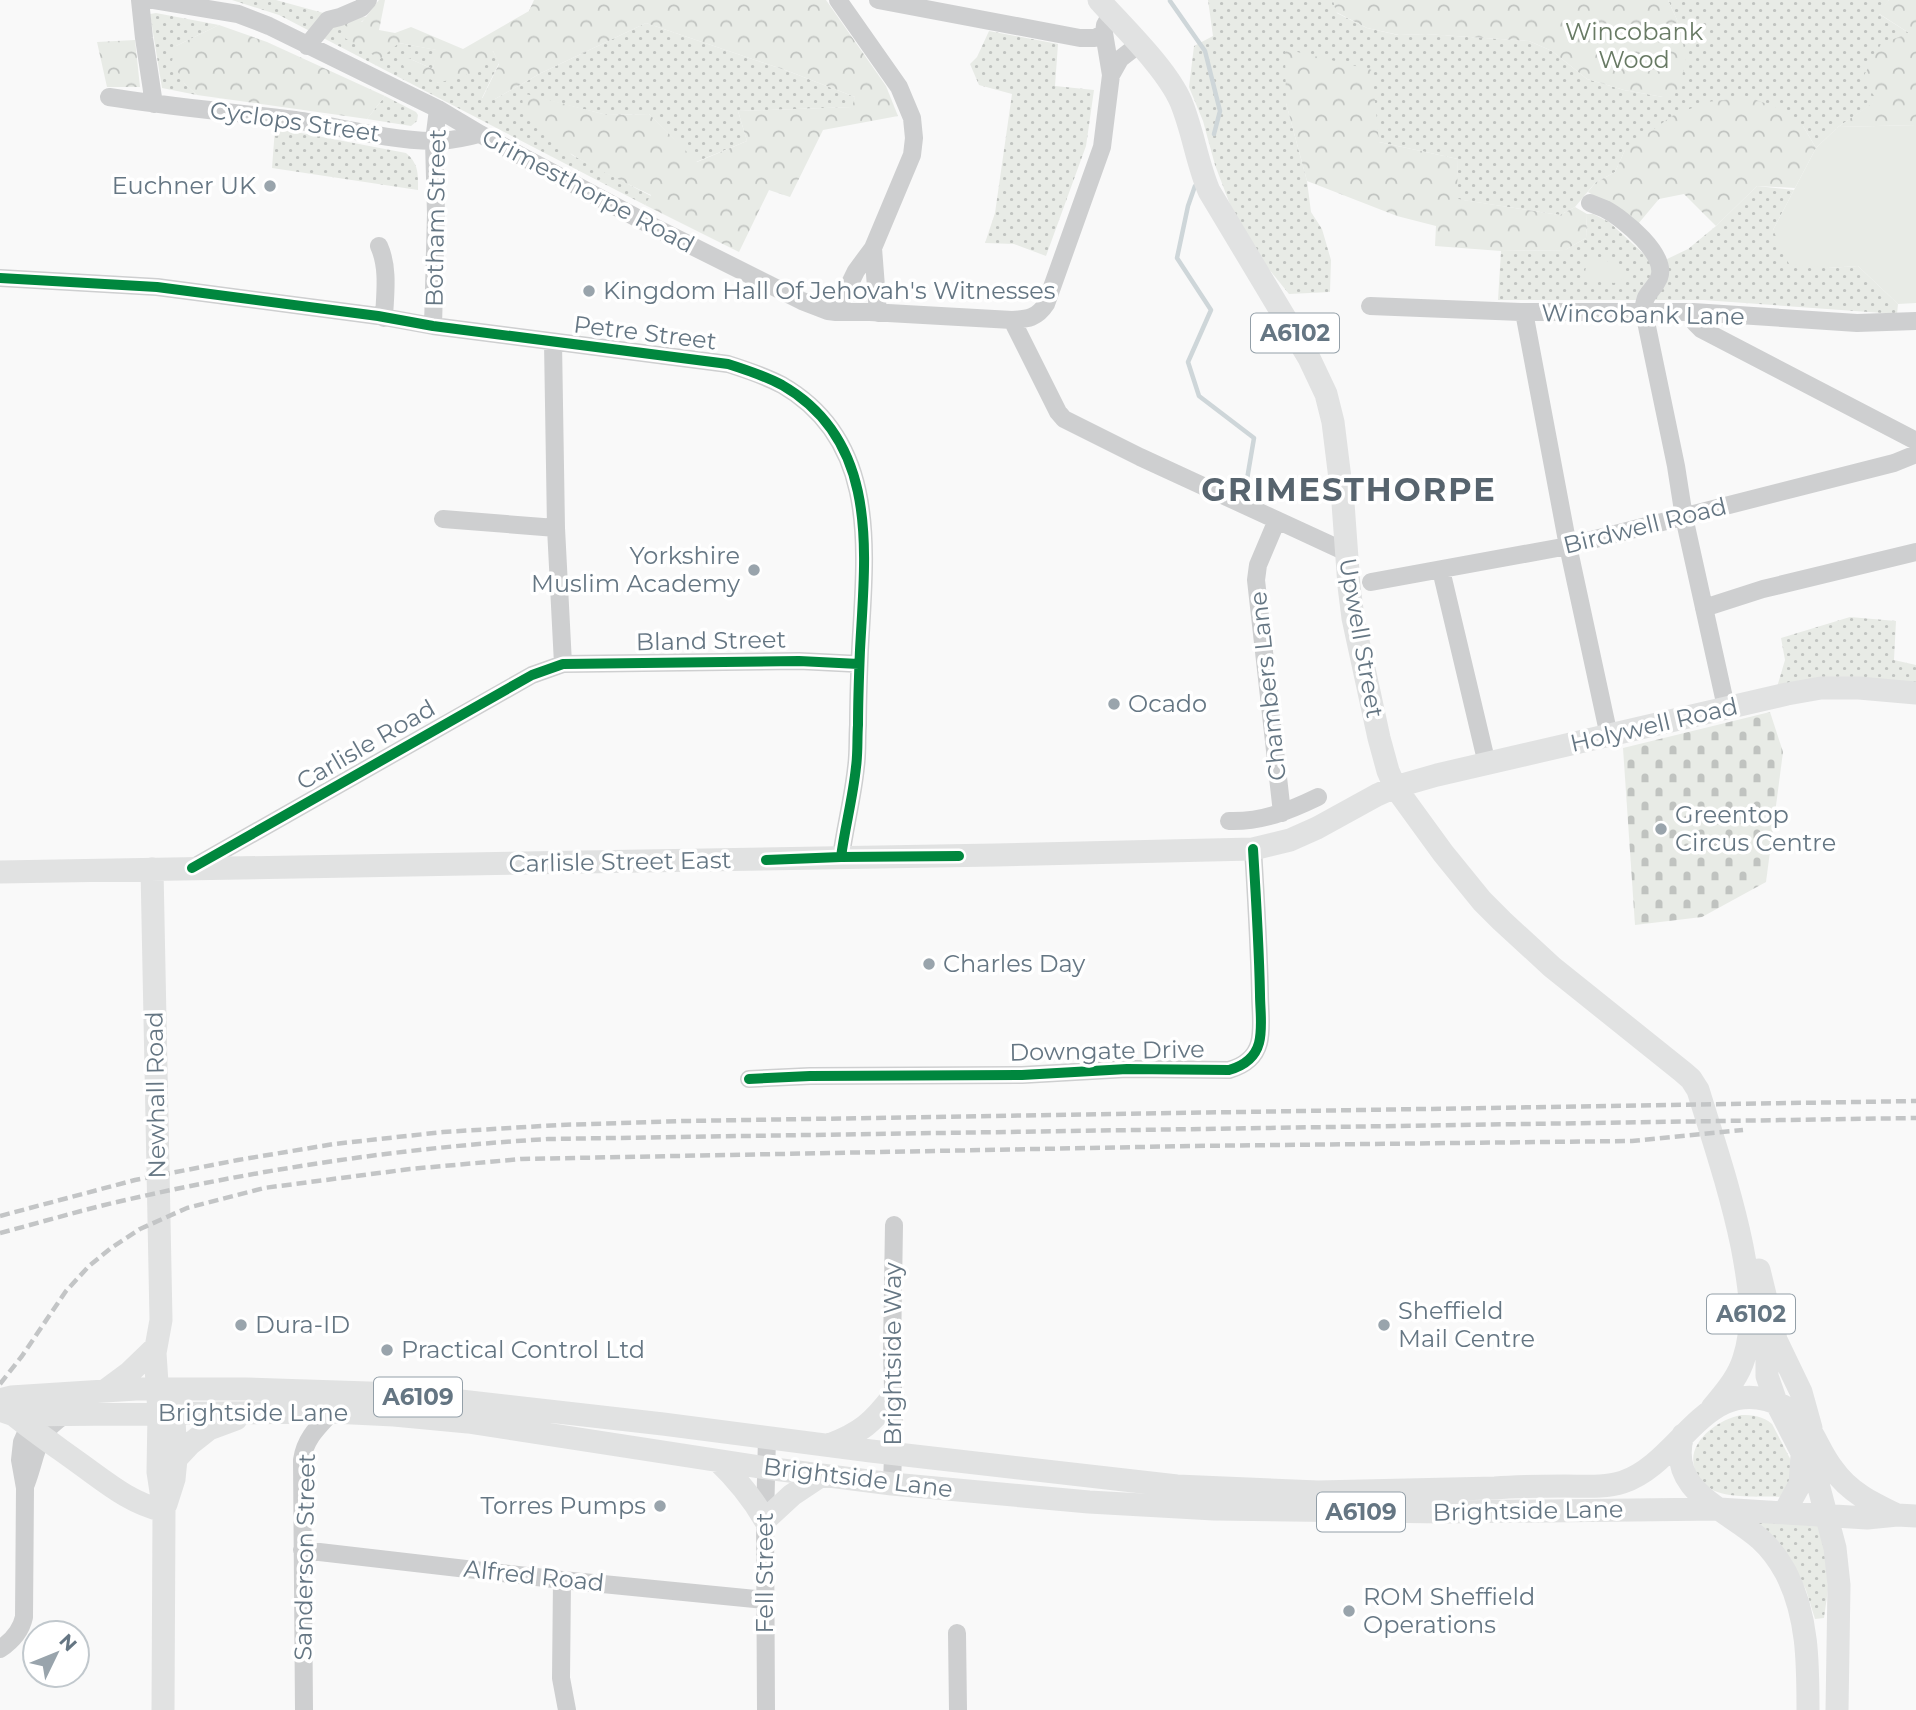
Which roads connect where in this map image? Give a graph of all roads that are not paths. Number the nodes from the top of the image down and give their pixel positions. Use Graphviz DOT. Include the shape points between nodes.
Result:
graph roads {
  1 [pos="140,0"];
  2 [pos="154,0"];
  3 [pos="368,0"];
  4 [pos="838,0"];
  5 [pos="878,0"];
  6 [pos="1105,16"];
  7 [pos="1138,45"];
  8 [pos="307,46"];
  9 [pos="1111,75"];
  10 [pos="109,97"];
  11 [pos="154,104"];
  12 [pos="439,109"];
  13 [pos="480,134"];
  14 [pos="434,141"];
  15 [pos="1590,203"];
  16 [pos="379,246"];
  17 [pos="873,248"];
  18 [pos="0,278"];
  19 [pos="1370,306"];
  20 [pos="836,312"];
  21 [pos="1524,312"];
  22 [pos="1693,312"];
  23 [pos="878,313"];
  24 [pos="1644,313"];
  25 [pos="384,318"];
  26 [pos="1012,320"];
  27 [pos="1916,321"];
  28 [pos="433,326"];
  29 [pos="553,342"];
  30 [pos="1916,441"];
  31 [pos="1916,454"];
  32 [pos="1684,517"];
  33 [pos="443,519"];
  34 [pos="1277,520"];
  35 [pos="556,528"];
  36 [pos="1568,546"];
  37 [pos="1346,552"];
  38 [pos="1916,552"];
  39 [pos="1441,570"];
  40 [pos="1371,582"];
  41 [pos="1704,608"];
  42 [pos="563,664"];
  43 [pos="859,664"];
  44 [pos="1916,693"];
  45 [pos="1726,707"];
  46 [pos="1608,736"];
  47 [pos="1487,764"];
  48 [pos="1395,787"];
  49 [pos="1318,797"];
  50 [pos="1282,813"];
  51 [pos="1229,821"];
  52 [pos="1253,849"];
  53 [pos="841,857"];
  54 [pos="192,868"];
  55 [pos="152,869"];
  56 [pos="0,872"];
  57 [pos="749,1079"];
  58 [pos="1733,1205"];
  59 [pos="894,1225"];
  60 [pos="1767,1303"];
  61 [pos="160,1320"];
  62 [pos="156,1347"];
  63 [pos="106,1390"];
  64 [pos="893,1396"];
  65 [pos="166,1402"];
  66 [pos="1776,1402"];
  67 [pos="61,1404"];
  68 [pos="332,1412"];
  69 [pos="248,1413"];
  70 [pos="1707,1413"];
  71 [pos="20,1417"];
  72 [pos="1683,1435"];
  73 [pos="767,1437"];
  74 [pos="1808,1442"];
  75 [pos="826,1446"];
  76 [pos="893,1454"];
  77 [pos="176,1460"];
  78 [pos="718,1461"];
  79 [pos="766,1468"];
  80 [pos="822,1475"];
  81 [pos="892,1484"];
  82 [pos="1719,1509"];
  83 [pos="164,1511"];
  84 [pos="1783,1513"];
  85 [pos="1907,1515"];
  86 [pos="1827,1516"];
  87 [pos="765,1520"];
  88 [pos="302,1550"];
  89 [pos="562,1580"];
  90 [pos="765,1600"];
  91 [pos="957,1633"];
  92 [pos="0,1649"];
  93 [pos="163,1710"];
  94 [pos="304,1710"];
  95 [pos="567,1710"];
  96 [pos="766,1710"];
  97 [pos="958,1710"];
  98 [pos="1808,1710"];
  99 [pos="1837,1710"];
  1 -- 11 [label="street"];
  2 -- 8 [label="street, Grimesthorpe Road" via="238,14"];
  3 -- 8 [label="street" via="361,8 328,20"];
  4 -- 17 [label="street" via="899,87 912,118 912,155"];
  5 -- 6 [label="street" via="1080,38 1095,38"];
  6 -- 7 [label="main road, Upwell Street / A6102"];
  6 -- 9 [label="street"];
  7 -- 9 [label="street" via="1120,59"];
  7 -- 37 [label="main road, Upwell Street / A6102" via="1181,102 1209,191 1326,394"];
  8 -- 12 [label="street, Grimesthorpe Road"];
  9 -- 26 [label="street, Grimesthorpe Road" via="1097,165 1046,304 1031,318"];
  10 -- 11 [label="street, Cyclops Street"];
  11 -- 14 [label="street, Cyclops Street"];
  12 -- 13 [label="street, Grimesthorpe Road"];
  12 -- 14 [label="street, Botham Street"];
  13 -- 14 [label="street, Cyclops Street"];
  13 -- 20 [label="street, Grimesthorpe Road" via="654,227 802,301"];
  14 -- 28 [label="street, Botham Street"];
  15 -- 24 [label="street" via="1623,221 1657,256 1659,278 1644,301"];
  16 -- 25 [label="street" via="385,266"];
  17 -- 20 [label="street"];
  17 -- 23 [label="street"];
  18 -- 25 [label="street, Petre Street" via="156,287"];
  19 -- 21 [label="street, Wincobank Lane"];
  20 -- 23 [label="street, Grimesthorpe Road"];
  21 -- 24 [label="street, Wincobank Lane"];
  21 -- 36 [label="street"];
  22 -- 24 [label="street, Wincobank Lane"];
  22 -- 27 [label="street, Wincobank Lane" via="1857,323"];
  22 -- 30 [label="street" via="1700,329"];
  23 -- 26 [label="street, Grimesthorpe Road"];
  24 -- 32 [label="street"];
  25 -- 28 [label="street, Petre Street"];
  26 -- 34 [label="street" via="1064,419"];
  28 -- 29 [label="street, Petre Street"];
  29 -- 35 [label="street"];
  29 -- 43 [label="street, Petre Street" via="728,364 782,385 817,412 847,458 863,512"];
  31 -- 32 [label="street, Birdwell Road"];
  32 -- 36 [label="street, Birdwell Road"];
  32 -- 41 [label="street"];
  33 -- 35 [label="street"];
  34 -- 37 [label="street"];
  34 -- 50 [label="street, Chambers Lane" via="1256,580"];
  35 -- 42 [label="street"];
  36 -- 39 [label="street, Birdwell Road"];
  36 -- 46 [label="street"];
  37 -- 48 [label="main road, Upwell Street / A6102" via="1353,618 1379,738"];
  38 -- 41 [label="street"];
  39 -- 40 [label="street, Birdwell Road"];
  39 -- 47 [label="street"];
  41 -- 45 [label="street"];
  42 -- 43 [label="street, Bland Street"];
  42 -- 54 [label="street, Carlisle Road" via="532,675"];
  43 -- 53 [label="street, Petre Street" via="857,766"];
  44 -- 45 [label="main road, Holywell Road" via="1821,688"];
  45 -- 46 [label="main road, Holywell Road"];
  46 -- 47 [label="main road, Holywell Road"];
  47 -- 48 [label="main road, Holywell Road"];
  48 -- 52 [label="main road, Carlisle Street East" via="1290,840"];
  48 -- 58 [label="main road, Upwell Street / A6102" via="1443,853 1502,921 1691,1079"];
  49 -- 50 [label="street, Chambers Lane"];
  50 -- 51 [label="street, Chambers Lane" via="1248,822"];
  52 -- 53 [label="main road, Carlisle Street East"];
  52 -- 57 [label="street, Downgate Drive" via="1260,1028 1259,1044 1240,1067"];
  53 -- 54 [label="main road, Carlisle Street East"];
  54 -- 55 [label="main road, Carlisle Street East"];
  55 -- 56 [label="main road, Carlisle Street East"];
  55 -- 61 [label="main road, Newhall Road"];
  58 -- 60 [label="main road, Upwell Street / A6102" via="1755,1255"];
  58 -- 70 [label="main road, Upwell Street / A6102" via="1751,1317 1741,1366"];
  59 -- 64 [label="street, Brightside Way"];
  60 -- 66 [label="main road, Upwell Street / A6102" via="1766,1376"];
  60 -- 74 [label="main road" via="1776,1340 1801,1392"];
  61 -- 62 [label="main road, Newhall Road"];
  61 -- 65 [label="main road, Newhall Road" via="169,1352"];
  62 -- 63 [label="main road"];
  62 -- 65 [label="main road, Newhall Road"];
  63 -- 65 [label="main road, Brightside Lane / A6109"];
  63 -- 67 [label="main road, Brightside Lane / A6109"];
  64 -- 75 [label="main road" via="861,1431"];
  64 -- 76 [label="street, Brightside Way"];
  65 -- 67 [label="main road, Brightside Lane / A6109"];
  65 -- 69 [label="main road, Brightside Lane / A6109"];
  65 -- 73 [label="main road, Brightside Lane / A6109" via="246,1389 399,1394"];
  65 -- 77 [label="main road, Newhall Road"];
  65 -- 83 [label="main road, Newhall Road" via="158,1472"];
  66 -- 70 [label="main road" via="1744,1396"];
  66 -- 74 [label="main road" via="1800,1416"];
  67 -- 71 [label="main road, Brightside Lane / A6109"];
  67 -- 71 [label="main road, Brightside Lane / A6109" via="11,1397"];
  68 -- 69 [label="main road, Brightside Lane / A6109"];
  68 -- 78 [label="main road, Brightside Lane / A6109" via="468,1422"];
  68 -- 88 [label="street, Sanderson Street" via="304,1446"];
  69 -- 77 [label="main road" via="209,1429"];
  70 -- 72 [label="main road"];
  71 -- 83 [label="main road" via="116,1490 136,1503"];
  71 -- 92 [label="street" via="25,1488 24,1617 15,1637"];
  72 -- 76 [label="main road, Brightside Lane / A6109" via="1648,1469 1611,1485 1419,1490 1318,1492 1177,1486"];
  72 -- 82 [label="main road" via="1679,1447 1688,1481"];
  73 -- 75 [label="main road, Brightside Lane / A6109"];
  73 -- 79 [label="street, Fell Street"];
  74 -- 84 [label="main road" via="1801,1484"];
  74 -- 85 [label="main road" via="1845,1485 1869,1501"];
  74 -- 86 [label="main road"];
  75 -- 76 [label="main road, Brightside Lane / A6109"];
  76 -- 81 [label="street, Brightside Way"];
  77 -- 83 [label="main road, Newhall Road"];
  78 -- 79 [label="main road, Brightside Lane / A6109"];
  78 -- 87 [label="main road" via="740,1482"];
  79 -- 80 [label="main road, Brightside Lane / A6109"];
  79 -- 87 [label="street, Fell Street"];
  80 -- 81 [label="main road, Brightside Lane / A6109"];
  80 -- 87 [label="main road"];
  81 -- 82 [label="main road, Brightside Lane / A6109" via="1240,1510"];
  82 -- 84 [label="main road"];
  82 -- 98 [label="main road" via="1759,1538 1790,1581 1806,1639"];
  83 -- 93 [label="main road, Newhall Road"];
  84 -- 86 [label="main road"];
  85 -- 86 [label="main road"];
  86 -- 99 [label="main road" via="1839,1585"];
  87 -- 90 [label="street, Fell Street"];
  88 -- 89 [label="street, Alfred Road"];
  88 -- 94 [label="street, Sanderson Street"];
  89 -- 90 [label="street, Alfred Road"];
  89 -- 95 [label="street" via="561,1678"];
  90 -- 96 [label="street, Fell Street"];
  91 -- 97 [label="street"];
}
